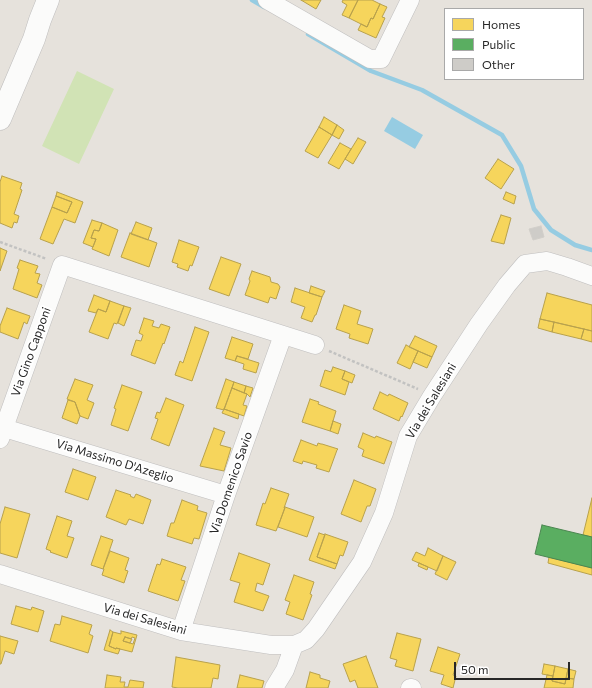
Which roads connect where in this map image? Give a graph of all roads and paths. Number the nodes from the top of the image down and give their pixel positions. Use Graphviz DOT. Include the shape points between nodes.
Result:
graph roads {
  1 [pos="31,0"];
  2 [pos="48,0"];
  3 [pos="267,0"];
  4 [pos="410,0"];
  5 [pos="28,56"];
  6 [pos="0,120"];
  7 [pos="0,242"];
  8 [pos="62,265"];
  9 [pos="592,276"];
  10 [pos="283,335"];
  11 [pos="316,345"];
  12 [pos="432,396"];
  13 [pos="2,434"];
  14 [pos="226,495"];
  15 [pos="0,574"];
  16 [pos="181,631"];
  17 [pos="294,645"];
  18 [pos="274,688"];
  1 -- 5 [label="main road"];
  2 -- 5 [label="main road"];
  3 -- 4 [label="street" via="370,59 381,59"];
  5 -- 6 [label="main road"];
  7 -- 8 [label="path"];
  8 -- 10 [label="street"];
  8 -- 13 [label="street, Via Gino Capponi"];
  9 -- 12 [label="street, Via dei Salesiani" via="547,261 525,264 479,324"];
  10 -- 11 [label="street"];
  10 -- 14 [label="street, Via Domenico Savio"];
  11 -- 12 [label="path"];
  12 -- 17 [label="street, Via dei Salesiani" via="408,436 384,513 362,562 316,629 306,640"];
  13 -- 14 [label="street, Via Massimo D'Azeglio"];
  14 -- 16 [label="street, Via Domenico Savio"];
  15 -- 16 [label="street, Via dei Salesiani"];
  16 -- 17 [label="street, Via dei Salesiani" via="271,645"];
  17 -- 18 [label="street" via="285,670"];
}
